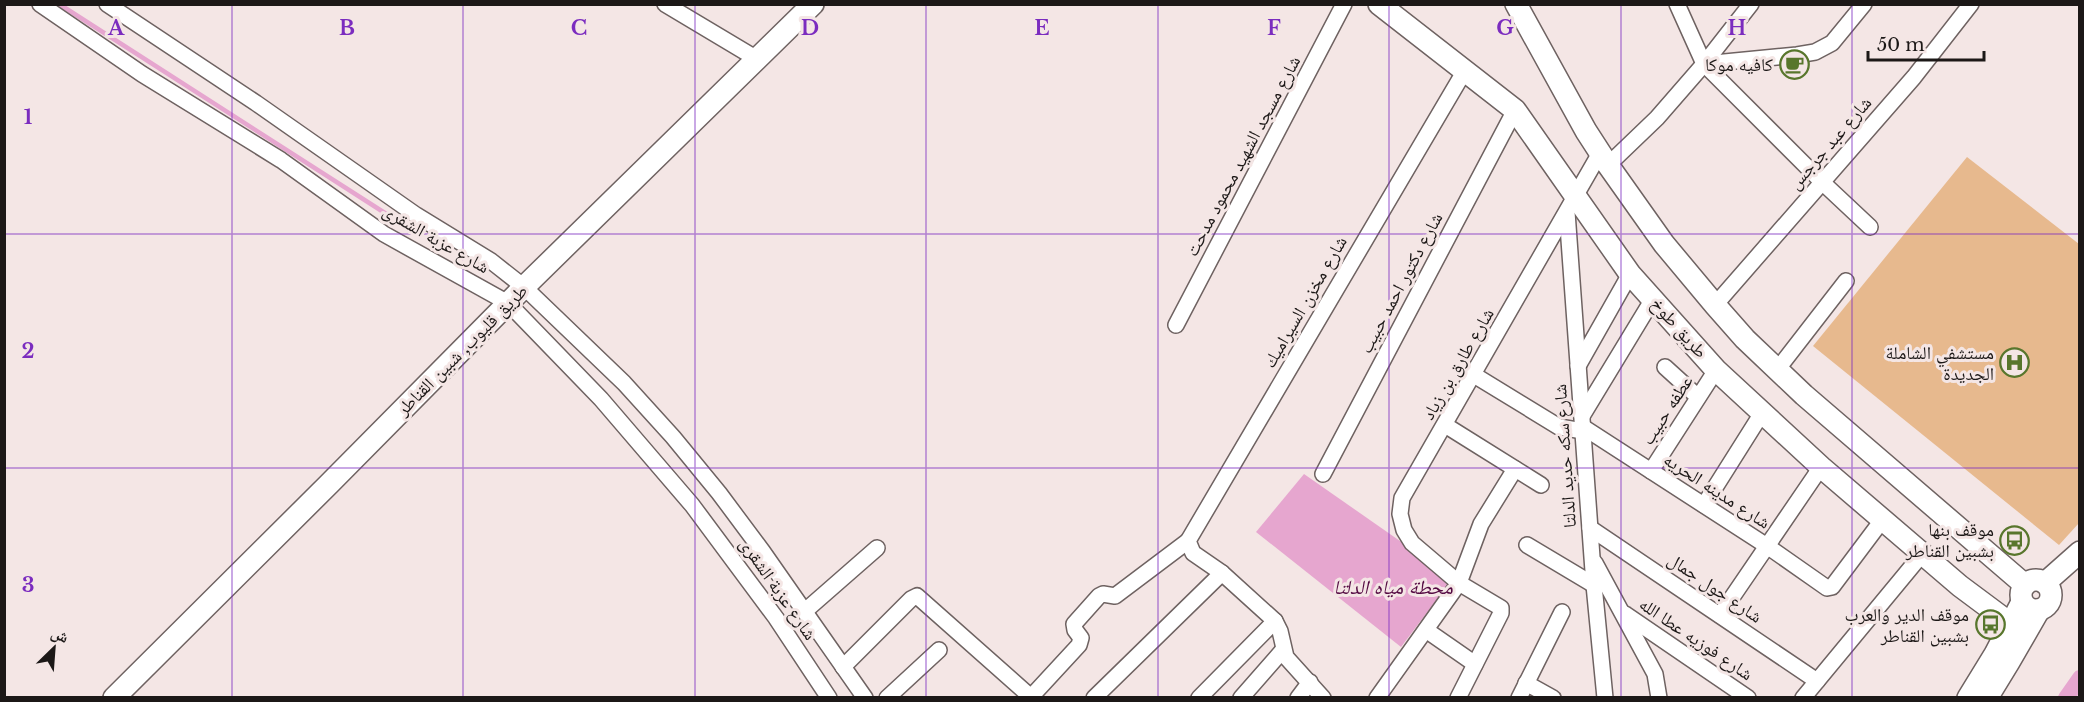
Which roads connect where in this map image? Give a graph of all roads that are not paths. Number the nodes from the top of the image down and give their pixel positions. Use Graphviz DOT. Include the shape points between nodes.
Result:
graph roads {
  1 [pos="40,4"];
  2 [pos="107,4"];
  3 [pos="665,4"];
  4 [pos="813,4"];
  5 [pos="1344,4"];
  6 [pos="1379,4"];
  7 [pos="1516,4"];
  8 [pos="1677,4"];
  9 [pos="1751,4"];
  10 [pos="1864,4"];
  11 [pos="1971,4"];
  12 [pos="757,59"];
  13 [pos="1704,64"];
  14 [pos="1464,72"];
  15 [pos="1515,110"];
  16 [pos="1604,159"];
  17 [pos="1822,182"];
  18 [pos="1571,205"];
  19 [pos="1870,227"];
  20 [pos="1630,274"];
  21 [pos="1846,281"];
  22 [pos="524,287"];
  23 [pos="1653,299"];
  24 [pos="508,303"];
  25 [pos="1715,305"];
  26 [pos="1176,325"];
  27 [pos="1578,366"];
  28 [pos="1665,368"];
  29 [pos="1716,370"];
  30 [pos="1777,370"];
  31 [pos="1473,375"];
  32 [pos="1698,397"];
  33 [pos="1762,413"];
  34 [pos="1445,425"];
  35 [pos="1583,425"];
  36 [pos="1821,467"];
  37 [pos="1515,469"];
  38 [pos="1651,471"];
  39 [pos="1323,474"];
  40 [pos="1541,485"];
  41 [pos="1704,505"];
  42 [pos="1883,519"];
  43 [pos="1590,528"];
  44 [pos="1527,545"];
  45 [pos="1767,546"];
  46 [pos="1191,547"];
  47 [pos="877,548"];
  48 [pos="2079,552"];
  49 [pos="1923,553"];
  50 [pos="1592,558"];
  51 [pos="1222,573"];
  52 [pos="1459,583"];
  53 [pos="1594,585"];
  54 [pos="2033,595"];
  55 [pos="805,610"];
  56 [pos="1562,612"];
  57 [pos="1622,613"];
  58 [pos="1720,615"];
  59 [pos="1275,621"];
  60 [pos="2011,624"];
  61 [pos="1426,630"];
  62 [pos="939,650"];
  63 [pos="1283,650"];
  64 [pos="1475,664"];
  65 [pos="843,666"];
  66 [pos="1817,681"];
  67 [pos="1310,682"];
  68 [pos="1527,683"];
  69 [pos="1031,697"];
  70 [pos="114,698"];
  71 [pos="829,698"];
  72 [pos="865,698"];
  73 [pos="887,698"];
  74 [pos="1094,698"];
  75 [pos="1199,698"];
  76 [pos="1241,698"];
  77 [pos="1298,698"];
  78 [pos="1323,698"];
  79 [pos="1377,698"];
  80 [pos="1458,698"];
  81 [pos="1519,698"];
  82 [pos="1553,698"];
  83 [pos="1605,698"];
  84 [pos="1659,698"];
  85 [pos="1748,698"];
  86 [pos="1803,698"];
  87 [pos="1968,698"];
  88 [pos="1987,698"];
  1 -- 24 [label="street, شارع عزبة الشقرى" via="151,80 281,160 384,234"];
  2 -- 22 [label="street, شارع عزبة الشقرى"];
  3 -- 12 [label="street"];
  4 -- 12 [label="main road, طريق قليوب, شبين القناطر"];
  5 -- 26 [label="street, شارع مسجد الشهيد محمود مدحت"];
  6 -- 14 [label="main road, طريق طوخ"];
  7 -- 16 [label="main road"];
  8 -- 13 [label="street"];
  9 -- 13 [label="street, شارع طارق بن زياد"];
  10 -- 13 [label="street" via="1832,43 1815,52"];
  11 -- 17 [label="street, شارع عبد جرجس" via="1914,77"];
  12 -- 22 [label="main road, طريق قليوب, شبين القناطر"];
  13 -- 16 [label="street, شارع طارق بن زياد" via="1657,118"];
  13 -- 17 [label="street"];
  14 -- 15 [label="main road, طريق طوخ"];
  14 -- 46 [label="street, شارع مخزن السيراميك"];
  15 -- 18 [label="main road, طريق طوخ"];
  15 -- 39 [label="street, شارع دكتور احمد حبيب"];
  16 -- 18 [label="street, شارع طارق بن زياد"];
  16 -- 25 [label="main road" via="1664,244"];
  17 -- 19 [label="street"];
  17 -- 25 [label="street, شارع عبد جرجس"];
  18 -- 20 [label="main road, طريق طوخ"];
  18 -- 27 [label="street, شارع سكه حديد الدلتا"];
  18 -- 31 [label="street, شارع طارق بن زياد"];
  20 -- 23 [label="main road, طريق طوخ"];
  20 -- 27 [label="street"];
  21 -- 30 [label="street"];
  22 -- 24 [label="main road, طريق قليوب, شبين القناطر"];
  22 -- 55 [label="street, شارع عزبة الشقرى" via="624,383 673,437 720,493"];
  23 -- 29 [label="main road, طريق طوخ"];
  23 -- 35 [label="street"];
  24 -- 70 [label="main road, طريق قليوب, شبين القناطر"];
  24 -- 71 [label="street, شارع عزبة الشقرى" via="601,399 692,506 776,618"];
  25 -- 30 [label="main road"];
  27 -- 35 [label="street, شارع سكه حديد الدلتا"];
  28 -- 32 [label="street"];
  29 -- 32 [label="street, عطفه حبيب"];
  29 -- 33 [label="main road, طريق طوخ"];
  30 -- 54 [label="main road"];
  31 -- 34 [label="street, شارع طارق بن زياد"];
  31 -- 35 [label="street, شارع مدينه الحريه" via="1548,421 1571,430"];
  32 -- 38 [label="street, عطفه حبيب"];
  33 -- 36 [label="main road, طريق طوخ"];
  33 -- 41 [label="street"];
  34 -- 37 [label="street"];
  34 -- 52 [label="street, شارع طارق بن زياد" via="1402,498 1400,514 1412,543"];
  35 -- 38 [label="street, شارع مدينه الحريه"];
  35 -- 43 [label="street, شارع سكه حديد الدلتا"];
  36 -- 42 [label="main road, طريق طوخ"];
  36 -- 45 [label="street"];
  37 -- 40 [label="street"];
  37 -- 52 [label="street" via="1480,524"];
  38 -- 41 [label="street, شارع مدينه الحريه"];
  41 -- 45 [label="street, شارع مدينه الحريه"];
  42 -- 45 [label="street, شارع مدينه الحريه" via="1829,588"];
  42 -- 49 [label="main road, طريق طوخ"];
  43 -- 50 [label="street, شارع سكه حديد الدلتا"];
  43 -- 58 [label="street, شارع جول جمال"];
  44 -- 53 [label="street"];
  45 -- 58 [label="street"];
  46 -- 51 [label="street"];
  46 -- 69 [label="street" via="1115,596 1099,596 1074,624 1081,638 1079,645"];
  47 -- 55 [label="street"];
  48 -- 54 [label="main road"];
  49 -- 60 [label="main road, طريق طوخ"];
  49 -- 66 [label="street"];
  50 -- 53 [label="street, شارع سكه حديد الدلتا"];
  50 -- 57 [label="street"];
  51 -- 59 [label="street"];
  51 -- 74 [label="street"];
  52 -- 61 [label="street"];
  52 -- 64 [label="street, شارع طارق بن زياد" via="1501,608"];
  53 -- 83 [label="street, شارع سكه حديد الدلتا"];
  54 -- 60 [label="main road"];
  54 -- 88 [label="main road" via="2009,662"];
  55 -- 65 [label="street, شارع عزبة الشقرى"];
  56 -- 68 [label="street"];
  57 -- 84 [label="street" via="1655,674"];
  57 -- 85 [label="street, شارع فوزيه عطا الله"];
  58 -- 66 [label="street, شارع جول جمال"];
  59 -- 63 [label="street"];
  59 -- 75 [label="street"];
  60 -- 87 [label="main road"];
  61 -- 64 [label="street"];
  61 -- 79 [label="street"];
  62 -- 73 [label="street"];
  63 -- 67 [label="street"];
  63 -- 76 [label="street"];
  64 -- 80 [label="street"];
  65 -- 69 [label="street" via="917,596"];
  65 -- 72 [label="street, شارع عزبة الشقرى"];
  66 -- 86 [label="street"];
  67 -- 77 [label="street"];
  67 -- 78 [label="street"];
  68 -- 81 [label="street"];
  68 -- 82 [label="street"];
}
